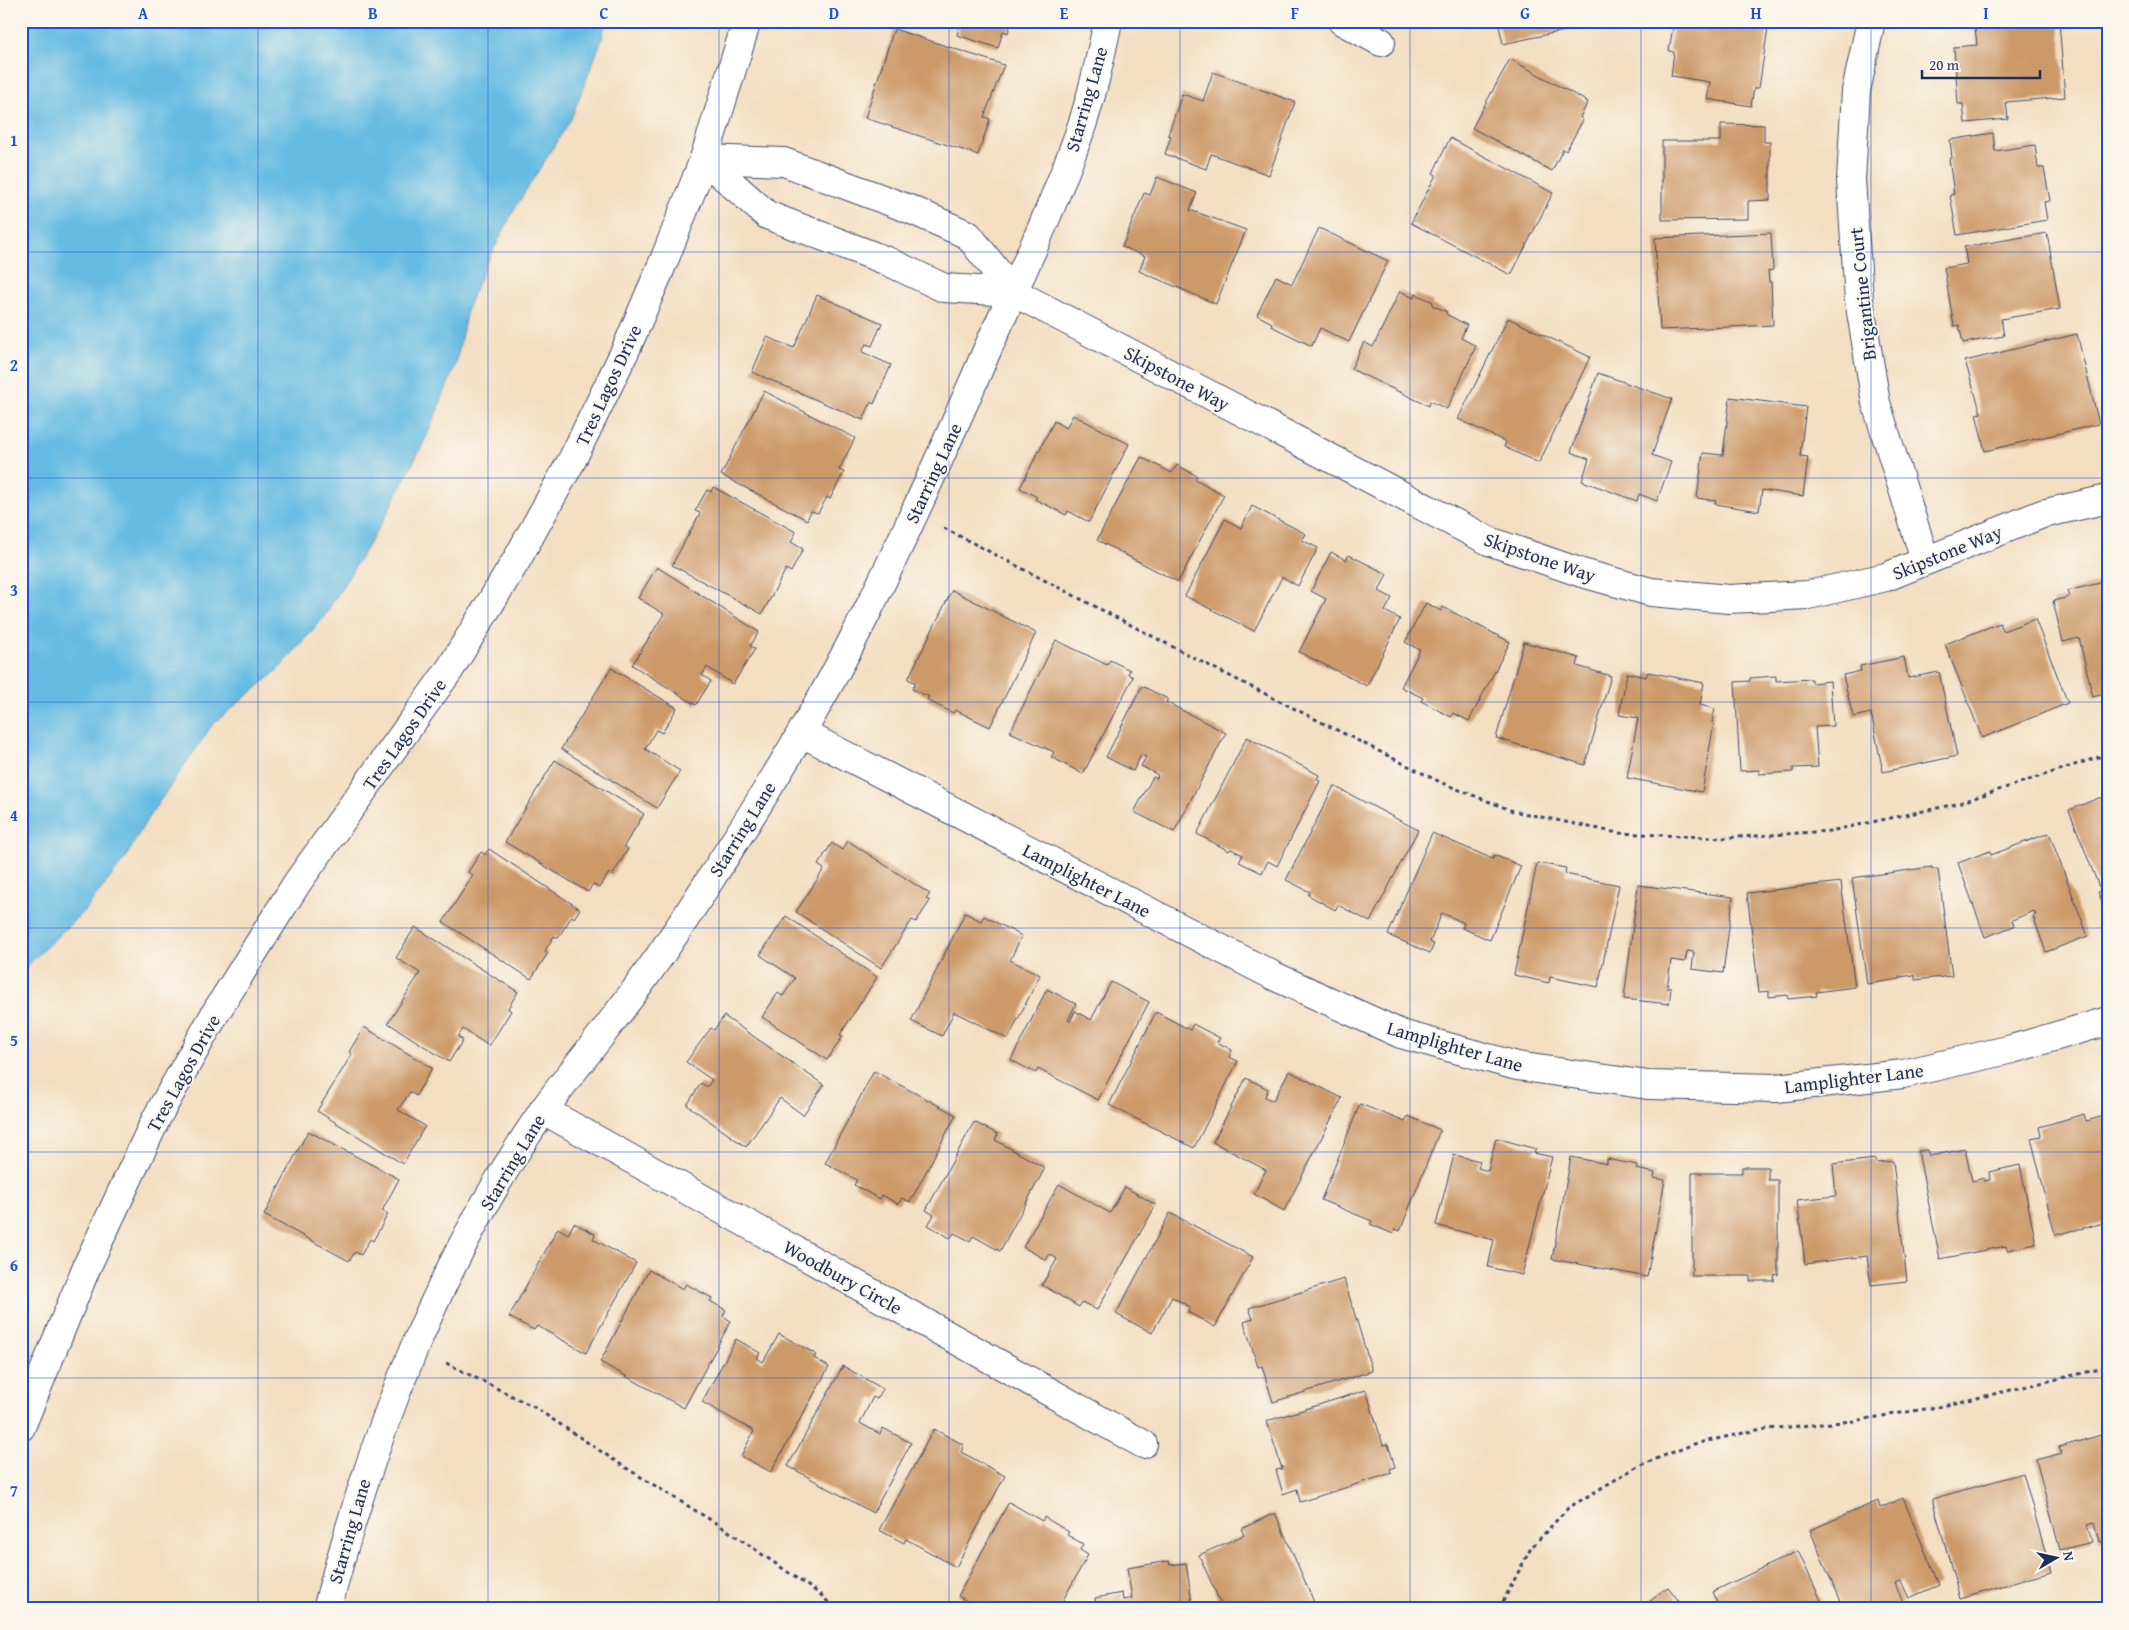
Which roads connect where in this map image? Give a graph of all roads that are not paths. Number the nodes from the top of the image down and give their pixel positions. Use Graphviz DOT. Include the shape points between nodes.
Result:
graph roads {
  1 [pos="747,21"];
  2 [pos="1108,21"];
  3 [pos="1342,21"];
  4 [pos="1871,21"];
  5 [pos="1381,42"];
  6 [pos="704,159"];
  7 [pos="1013,292"];
  8 [pos="2108,499"];
  9 [pos="1925,560"];
  10 [pos="802,733"];
  11 [pos="2108,1021"];
  12 [pos="543,1110"];
  13 [pos="21,1427"];
  14 [pos="1143,1444"];
  15 [pos="327,1609"];
  1 -- 6 [label="street, Tres Lagos Drive"];
  2 -- 7 [label="street, Starring Lane" via="1096,79 1080,132"];
  3 -- 5 [label="street"];
  4 -- 9 [label="street, Brigantine Court" via="1856,91 1851,180 1859,300 1876,403"];
  6 -- 7 [label="street, Skipstone Way" via="767,215 887,261 944,288"];
  6 -- 7 [label="street, Skipstone Way" via="784,162 912,210 968,235"];
  6 -- 13 [label="street, Tres Lagos Drive" via="626,349 572,460 516,561 450,669 298,883 216,1012 157,1117 87,1266"];
  7 -- 9 [label="street, Skipstone Way" via="1489,541 1582,574 1651,592 1729,599 1808,595 1886,577"];
  7 -- 10 [label="street, Starring Lane" via="915,512 864,618"];
  8 -- 9 [label="street, Skipstone Way" via="2042,514"];
  10 -- 11 [label="street, Lamplighter Lane" via="1274,976 1401,1034 1517,1066 1648,1084 1776,1088 1903,1074 2012,1050"];
  10 -- 12 [label="street, Starring Lane" via="703,891 613,1020"];
  12 -- 14 [label="street, Woodbury Circle"];
  12 -- 15 [label="street, Starring Lane" via="451,1266 414,1347 369,1464"];
}
